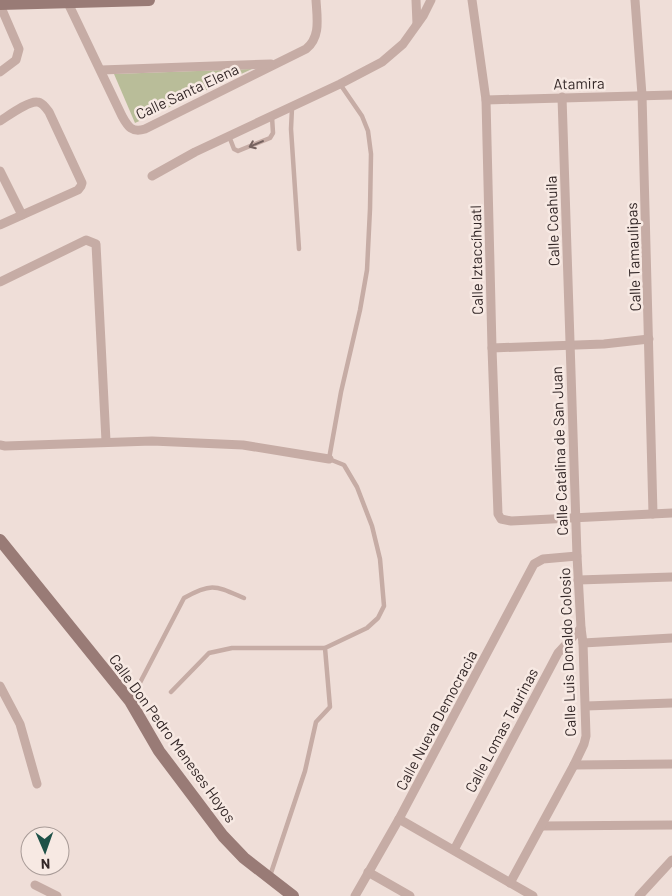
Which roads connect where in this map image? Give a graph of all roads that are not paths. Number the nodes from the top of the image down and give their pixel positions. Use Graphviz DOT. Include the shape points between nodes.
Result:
graph roads {
  1 [pos="149,0"];
  2 [pos="316,0"];
  3 [pos="416,0"];
  4 [pos="431,0"];
  5 [pos="472,0"];
  6 [pos="635,0"];
  7 [pos="68,3"];
  8 [pos="0,5"];
  9 [pos="417,24"];
  10 [pos="276,64"];
  11 [pos="102,70"];
  12 [pos="0,72"];
  13 [pos="340,84"];
  14 [pos="642,95"];
  15 [pos="672,95"];
  16 [pos="562,97"];
  17 [pos="486,100"];
  18 [pos="292,106"];
  19 [pos="271,115"];
  20 [pos="0,120"];
  21 [pos="228,136"];
  22 [pos="0,171"];
  23 [pos="152,176"];
  24 [pos="22,216"];
  25 [pos="0,226"];
  26 [pos="299,249"];
  27 [pos="0,282"];
  28 [pos="649,339"];
  29 [pos="569,345"];
  30 [pos="492,348"];
  31 [pos="106,441"];
  32 [pos="0,444"];
  33 [pos="330,460"];
  34 [pos="672,513"];
  35 [pos="653,514"];
  36 [pos="576,517"];
  37 [pos="0,540"];
  38 [pos="577,556"];
  39 [pos="543,559"];
  40 [pos="672,577"];
  41 [pos="578,580"];
  42 [pos="244,598"];
  43 [pos="580,628"];
  44 [pos="672,638"];
  45 [pos="583,643"];
  46 [pos="325,648"];
  47 [pos="0,686"];
  48 [pos="171,692"];
  49 [pos="130,702"];
  50 [pos="672,703"];
  51 [pos="586,706"];
  52 [pos="672,764"];
  53 [pos="574,765"];
  54 [pos="37,784"];
  55 [pos="400,819"];
  56 [pos="672,824"];
  57 [pos="542,826"];
  58 [pos="454,850"];
  59 [pos="672,860"];
  60 [pos="368,872"];
  61 [pos="270,877"];
  62 [pos="510,883"];
  63 [pos="35,885"];
  64 [pos="57,896"];
  65 [pos="293,896"];
  66 [pos="355,896"];
  67 [pos="410,896"];
  68 [pos="533,896"];
  69 [pos="639,896"];
  1 -- 7 [label="street"];
  2 -- 10 [label="street, Calle Santa Elena" via="316,39 306,49"];
  3 -- 9 [label="street"];
  4 -- 9 [label="street"];
  5 -- 17 [label="street, Calle Iztaccíhuatl"];
  6 -- 14 [label="street, Calle Tamaulipas"];
  7 -- 8 [label="street"];
  7 -- 11 [label="street, Calle Santa Elena"];
  8 -- 12 [label="street" via="19,50 16,60"];
  9 -- 13 [label="street" via="403,44 382,62"];
  10 -- 11 [label="street"];
  10 -- 11 [label="street, Calle Santa Elena" via="136,131 122,116"];
  13 -- 18 [label="street"];
  13 -- 33 [label="lane" via="362,116 368,131 370,209 367,270"];
  14 -- 15 [label="street, Atamira"];
  14 -- 16 [label="street, Atamira"];
  14 -- 28 [label="street, Calle Tamaulipas"];
  16 -- 17 [label="street, Atamira"];
  16 -- 29 [label="street, Calle Coahuila"];
  17 -- 30 [label="street, Calle Iztaccíhuatl"];
  18 -- 19 [label="street"];
  18 -- 26 [label="lane"];
  19 -- 21 [label="street"];
  19 -- 21 [label="lane, one-way" via="273,133 270,138 238,151"];
  20 -- 24 [label="street" via="26,105 38,101 42,104 49,112 82,183 78,190"];
  21 -- 23 [label="street"];
  22 -- 24 [label="street"];
  24 -- 25 [label="street"];
  27 -- 31 [label="street" via="86,240 96,244"];
  28 -- 29 [label="street"];
  28 -- 35 [label="street, Calle Tamaulipas"];
  29 -- 30 [label="street"];
  29 -- 36 [label="street, Calle Catalina de San Juan"];
  30 -- 36 [label="street, Calle Iztaccíhuatl" via="498,514 501,519 511,521"];
  31 -- 32 [label="street"];
  31 -- 33 [label="street" via="244,445"];
  33 -- 46 [label="lane" via="344,466 357,486 372,526 380,559 384,606 378,618 367,628"];
  34 -- 35 [label="street"];
  35 -- 36 [label="street"];
  36 -- 38 [label="street, Calle Catalina de San Juan"];
  37 -- 49 [label="street, Calle Don Pedro Meneses Hoyos"];
  38 -- 39 [label="street, Calle Luis Donaldo Colosio"];
  38 -- 41 [label="street, Calle Luis Donaldo Colosio"];
  39 -- 55 [label="street, Calle Nueva Democracia" via="530,570"];
  40 -- 41 [label="street"];
  41 -- 43 [label="street, Calle Luis Donaldo Colosio"];
  42 -- 49 [label="lane" via="218,587 200,589 184,598"];
  43 -- 45 [label="street, Calle Luis Donaldo Colosio"];
  43 -- 58 [label="street, Calle Lomas Taurinas" via="558,653"];
  44 -- 45 [label="street"];
  45 -- 51 [label="street, Calle Luis Donaldo Colosio"];
  46 -- 48 [label="lane" via="232,648 209,653"];
  46 -- 61 [label="lane" via="330,707 316,722 305,771"];
  47 -- 54 [label="street" via="20,724"];
  49 -- 61 [label="street, Calle Don Pedro Meneses Hoyos" via="159,751 223,836 244,858"];
  50 -- 51 [label="street"];
  51 -- 53 [label="street, Calle Luis Donaldo Colosio" via="586,736"];
  52 -- 53 [label="street"];
  53 -- 57 [label="street, Calle Luis Donaldo Colosio"];
  55 -- 58 [label="street"];
  55 -- 60 [label="street, Calle Nueva Democracia"];
  56 -- 57 [label="street"];
  57 -- 62 [label="street, Calle Luis Donaldo Colosio"];
  58 -- 62 [label="street"];
  59 -- 69 [label="street"];
  60 -- 66 [label="street, Calle Nueva Democracia"];
  60 -- 67 [label="street"];
  61 -- 65 [label="street, Calle Don Pedro Meneses Hoyos"];
  62 -- 68 [label="street"];
  63 -- 64 [label="street"];
}
